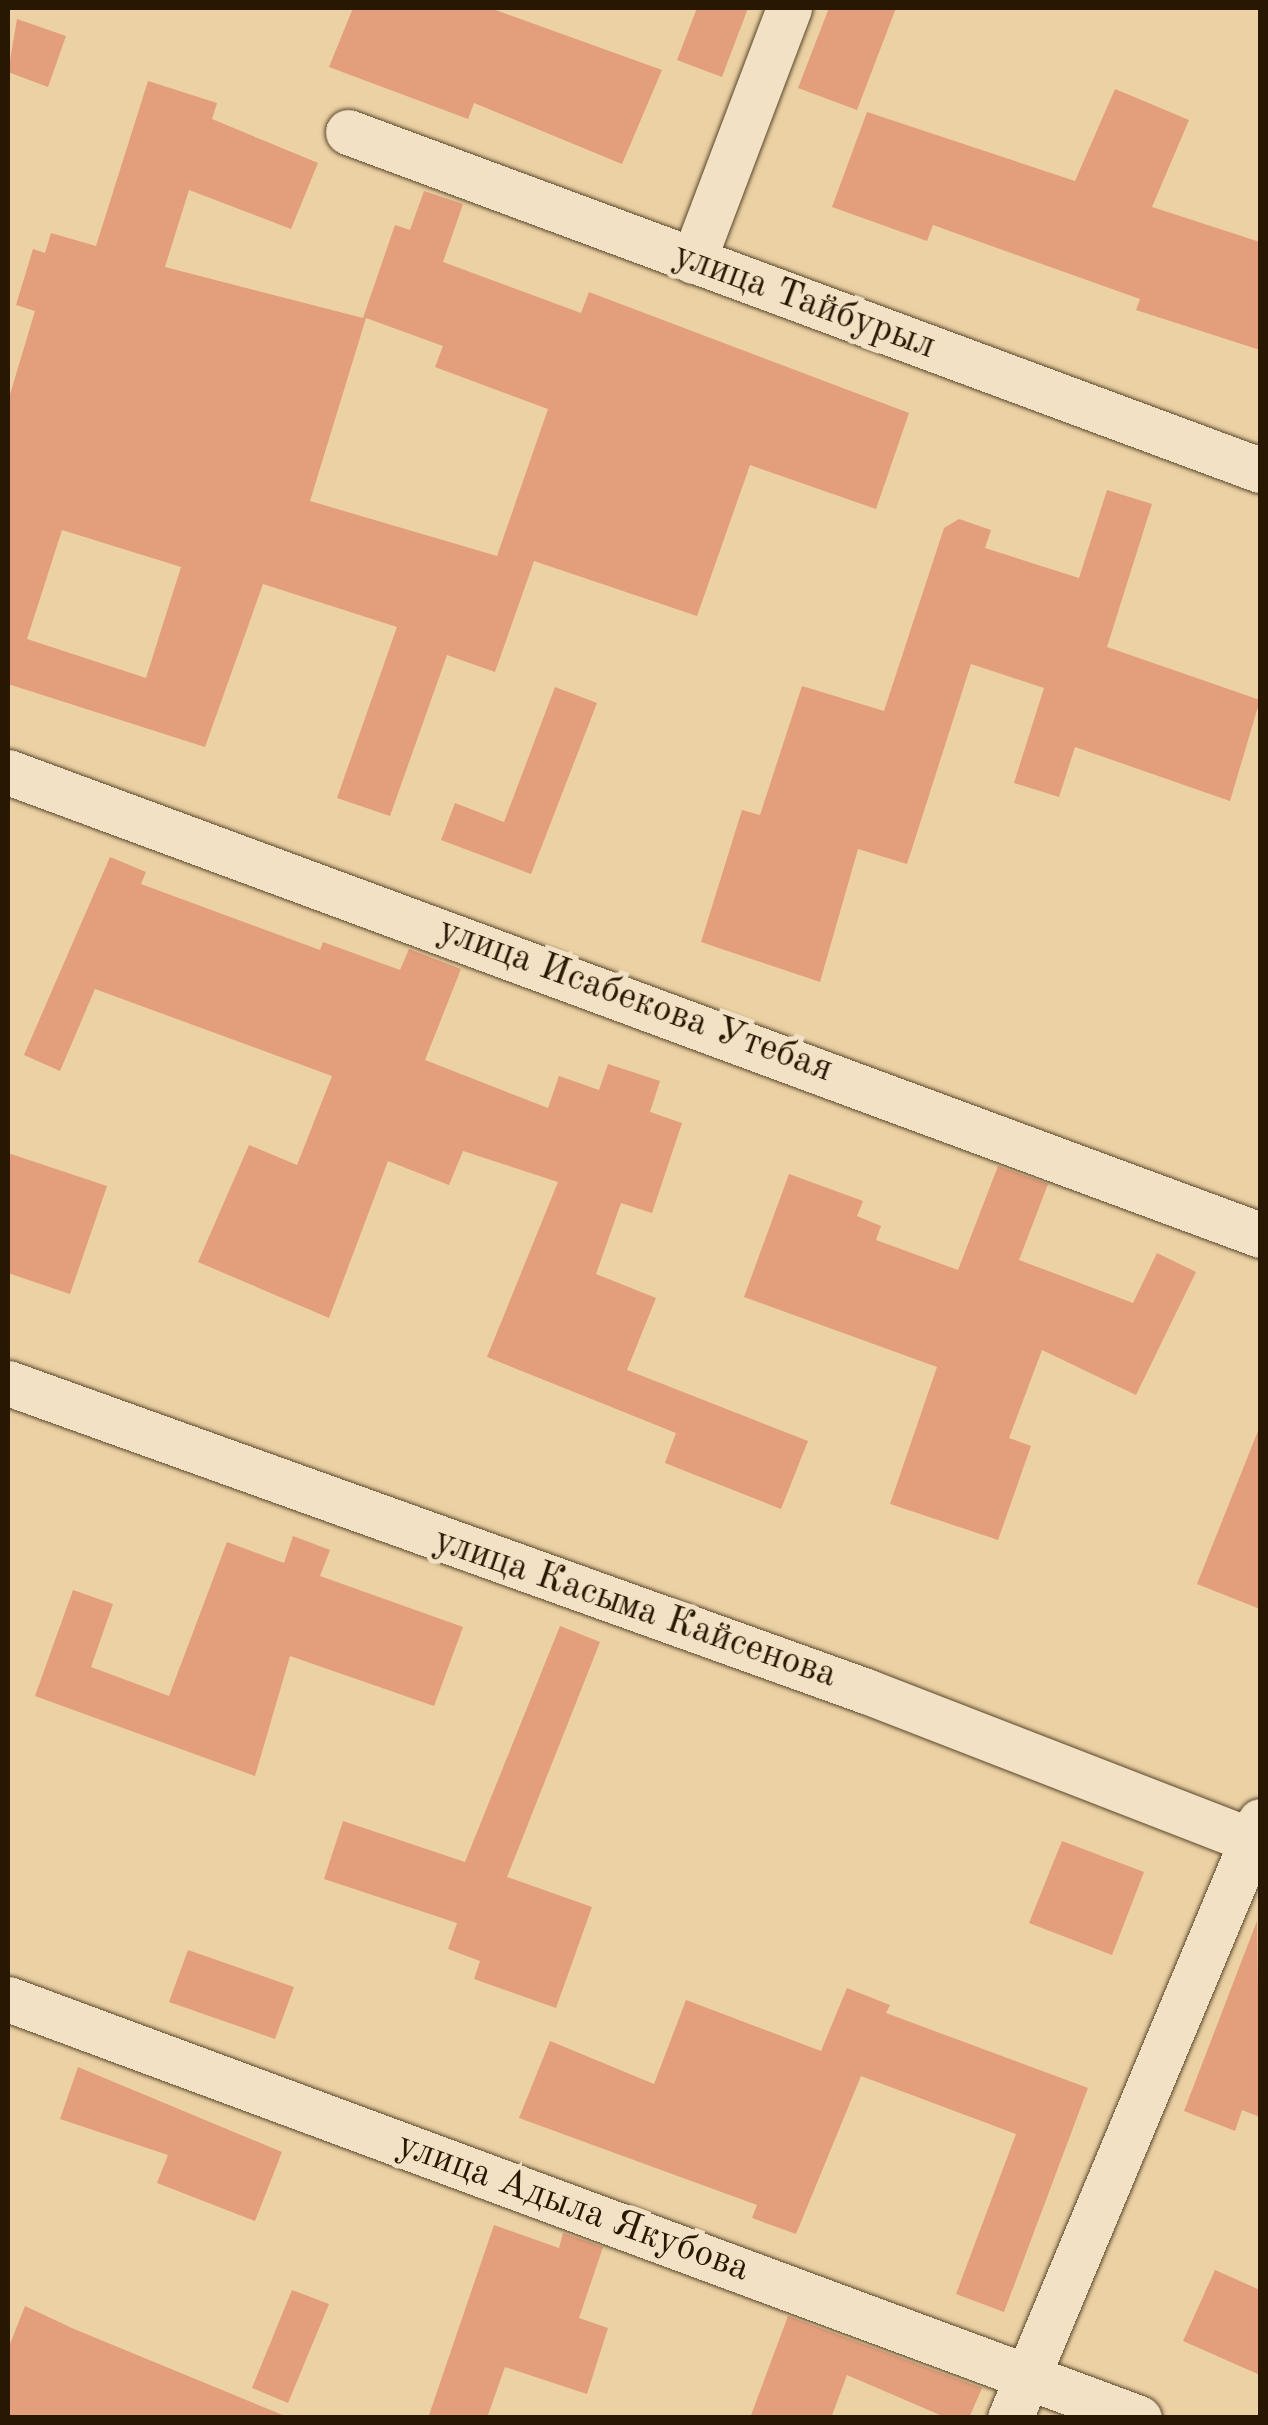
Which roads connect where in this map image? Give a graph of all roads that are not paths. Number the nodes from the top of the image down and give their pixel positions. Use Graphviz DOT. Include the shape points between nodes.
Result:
graph roads {
  1 [pos="789,8"];
  2 [pos="348,132"];
  3 [pos="693,261"];
  4 [pos="1260,470"];
  5 [pos="8,772"];
  6 [pos="1260,1235"];
  7 [pos="8,1382"];
  8 [pos="1258,1835"];
  9 [pos="8,1999"];
  10 [pos="1028,2376"];
  11 [pos="1010,2418"];
  12 [pos="1139,2418"];
  1 -- 3 [label="street"];
  2 -- 3 [label="street, улица Тайбурыл"];
  3 -- 4 [label="street, улица Тайбурыл"];
  5 -- 6 [label="street, улица Исабекова Утебая"];
  7 -- 8 [label="street, улица Касыма Кайсенова"];
  8 -- 10 [label="street"];
  9 -- 10 [label="street, улица Адыла Якубова"];
  10 -- 11 [label="street"];
  10 -- 12 [label="street, улица Адыла Якубова"];
}
